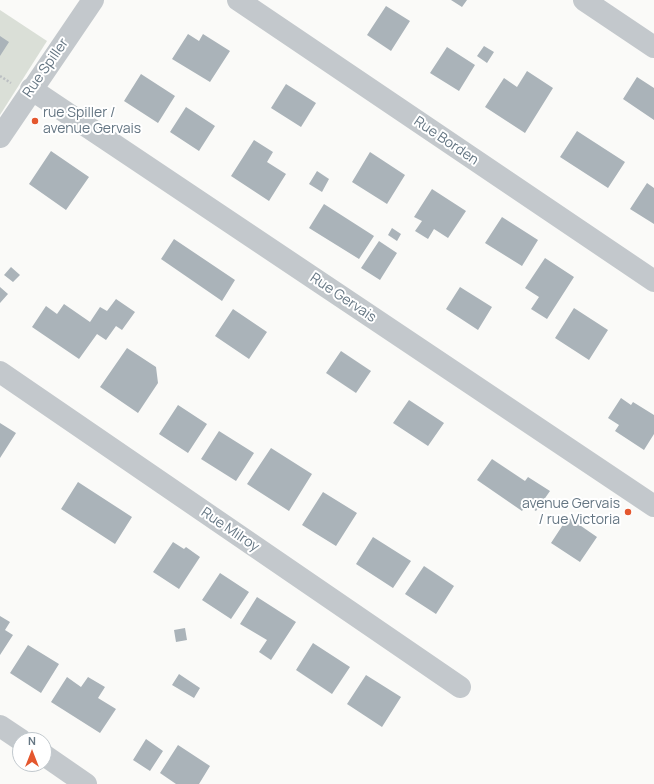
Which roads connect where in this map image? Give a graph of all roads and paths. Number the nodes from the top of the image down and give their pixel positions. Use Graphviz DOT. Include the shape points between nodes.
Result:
graph roads {
  1 [pos="92,0"];
  2 [pos="238,0"];
  3 [pos="584,0"];
  4 [pos="654,46"];
  5 [pos="31,90"];
  6 [pos="0,137"];
  7 [pos="654,281"];
  8 [pos="0,372"];
  9 [pos="654,506"];
  10 [pos="460,687"];
  11 [pos="0,726"];
  12 [pos="12,734"];
  13 [pos="52,761"];
  14 [pos="86,784"];
  1 -- 5 [label="street, Rue Spiller"];
  2 -- 7 [label="street, Rue Borden"];
  3 -- 4 [label="street"];
  5 -- 6 [label="street, Rue Spiller"];
  5 -- 9 [label="street, Rue Gervais"];
  8 -- 10 [label="street, Rue Milroy"];
  11 -- 12 [label="street"];
  13 -- 14 [label="street"];
}
